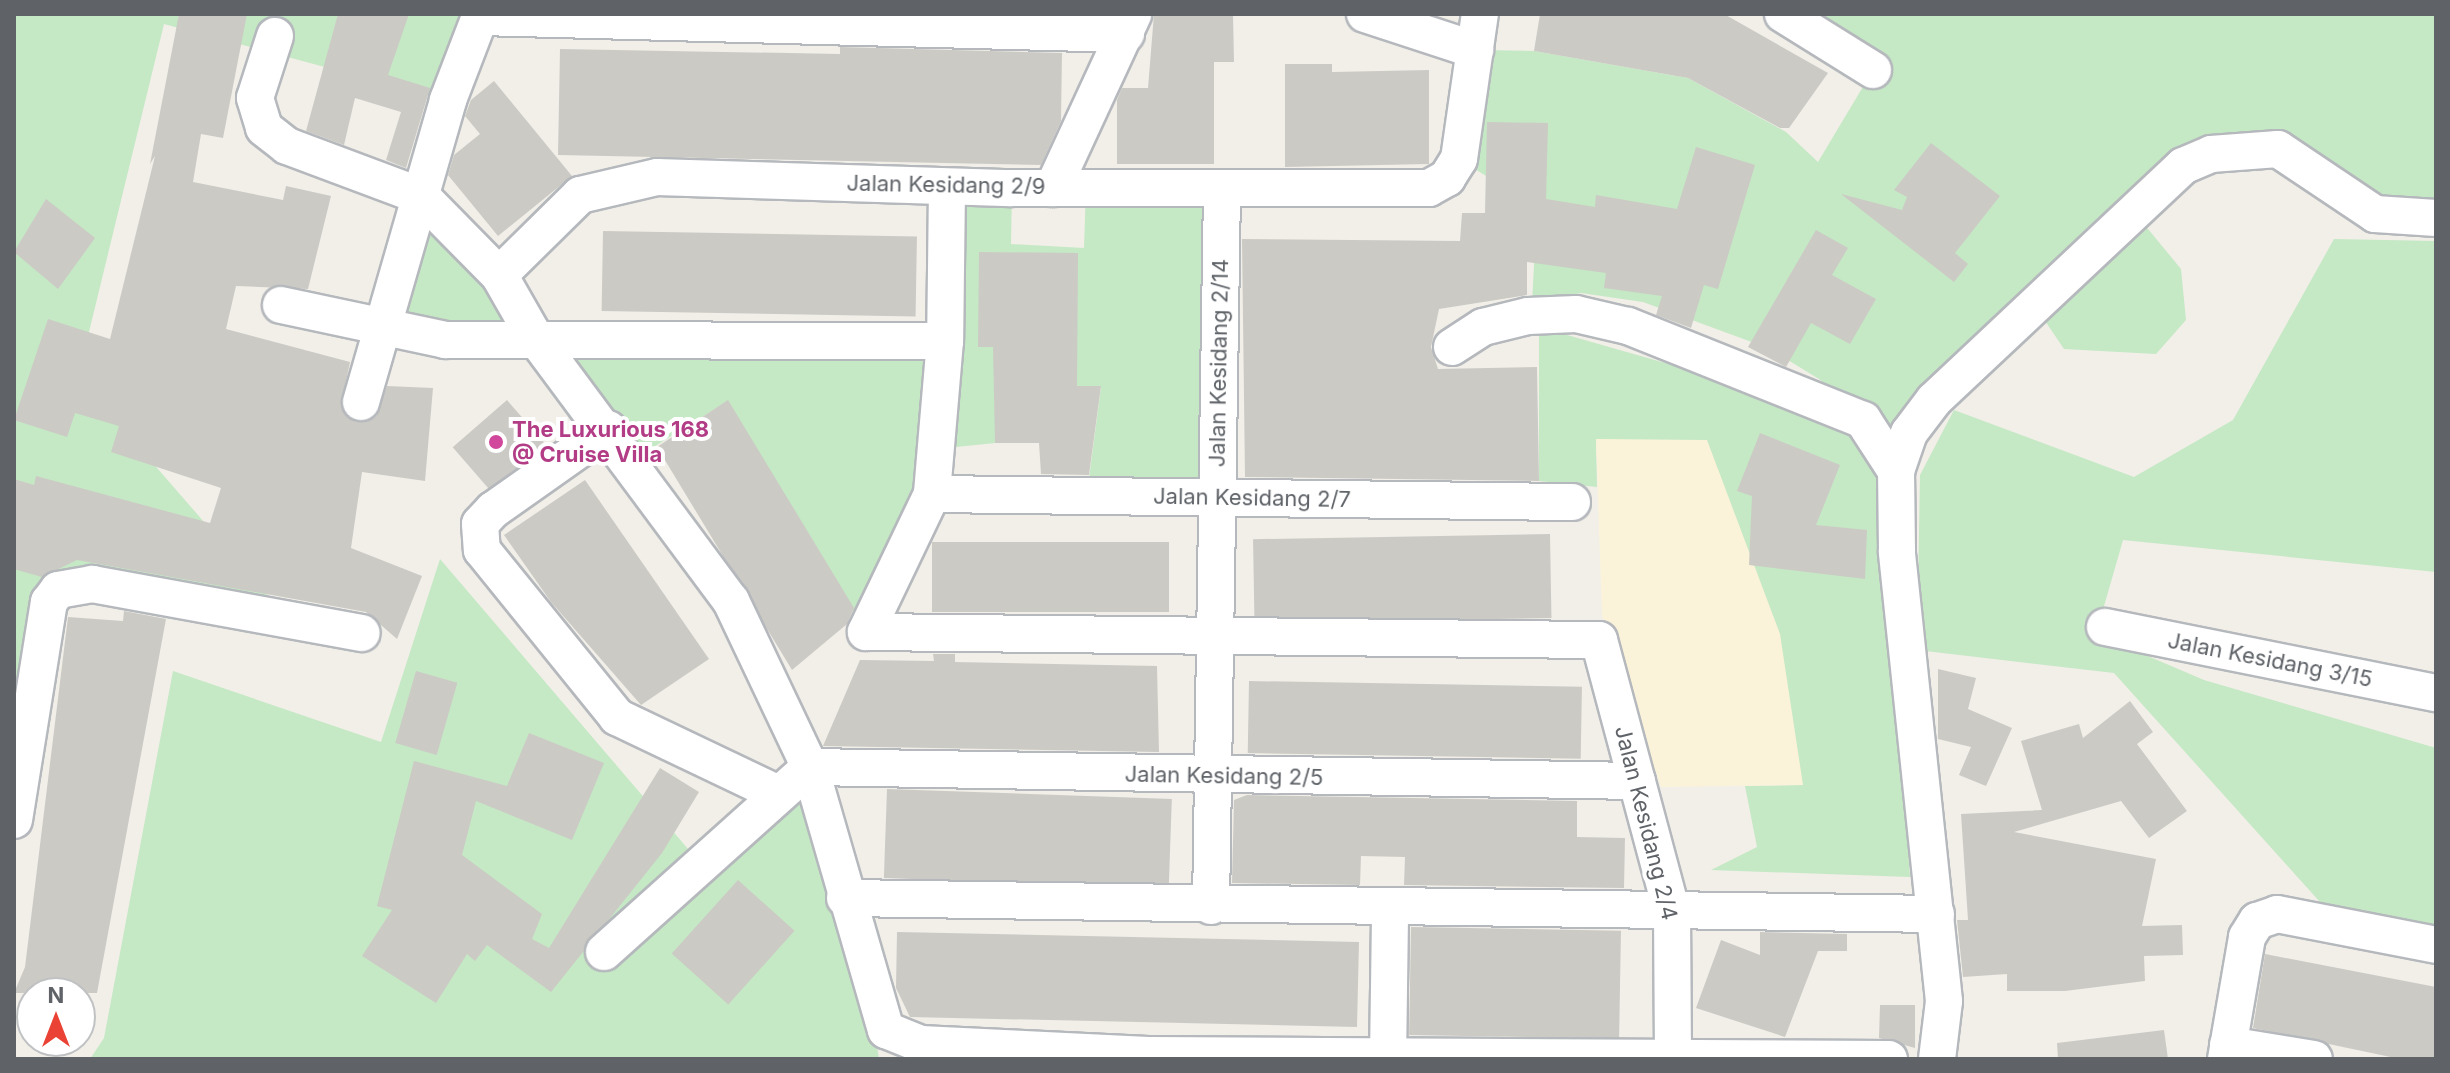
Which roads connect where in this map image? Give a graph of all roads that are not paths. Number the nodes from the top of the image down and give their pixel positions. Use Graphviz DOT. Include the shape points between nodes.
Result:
graph roads {
  1 [pos="1365,14"];
  2 [pos="1480,14"];
  3 [pos="1783,14"];
  4 [pos="480,16"];
  5 [pos="830,21"];
  6 [pos="1130,24"];
  7 [pos="275,36"];
  8 [pos="1475,50"];
  9 [pos="1873,70"];
  10 [pos="947,187"];
  11 [pos="1053,188"];
  12 [pos="1222,190"];
  13 [pos="421,196"];
  14 [pos="2436,218"];
  15 [pos="499,275"];
  16 [pos="281,305"];
  17 [pos="380,325"];
  18 [pos="534,336"];
  19 [pos="945,341"];
  20 [pos="1452,347"];
  21 [pos="361,402"];
  22 [pos="608,429"];
  23 [pos="1896,471"];
  24 [pos="932,494"];
  25 [pos="1217,498"];
  26 [pos="1572,502"];
  27 [pos="2105,627"];
  28 [pos="362,633"];
  29 [pos="1215,636"];
  30 [pos="2436,693"];
  31 [pos="22,718"];
  32 [pos="810,767"];
  33 [pos="1213,776"];
  34 [pos="1637,781"];
  35 [pos="776,793"];
  36 [pos="14,820"];
  37 [pos="845,898"];
  38 [pos="1211,906"];
  39 [pos="1390,908"];
  40 [pos="1672,912"];
  41 [pos="1936,914"];
  42 [pos="2436,945"];
  43 [pos="604,952"];
  44 [pos="901,1049"];
  45 [pos="2227,1052"];
  46 [pos="1148,1057"];
  47 [pos="1388,1057"];
  48 [pos="1673,1058"];
  49 [pos="1812,1058"];
  50 [pos="1889,1059"];
  51 [pos="1937,1059"];
  52 [pos="2314,1059"];
  1 -- 8 [label="street"];
  2 -- 8 [label="street"];
  3 -- 9 [label="street"];
  4 -- 5 [label="street"];
  4 -- 13 [label="street"];
  5 -- 6 [label="street"];
  6 -- 11 [label="street"];
  7 -- 13 [label="street" via="255,98 264,128 287,146"];
  8 -- 12 [label="street, Jalan Kesidang 2/9" via="1459,159 1447,178 1429,188"];
  10 -- 11 [label="street, Jalan Kesidang 2/9"];
  10 -- 15 [label="street, Jalan Kesidang 2/9" via="615,181 580,195"];
  10 -- 19 [label="street"];
  11 -- 12 [label="street, Jalan Kesidang 2/9"];
  12 -- 25 [label="street, Jalan Kesidang 2/14"];
  13 -- 15 [label="street"];
  13 -- 17 [label="street"];
  14 -- 23 [label="street" via="2375,214 2278,149 2246,147 2183,166 1934,400 1909,433"];
  15 -- 18 [label="street"];
  16 -- 17 [label="street"];
  17 -- 18 [label="street" via="445,340"];
  17 -- 21 [label="street"];
  18 -- 19 [label="street"];
  18 -- 22 [label="street"];
  19 -- 24 [label="street"];
  20 -- 23 [label="street" via="1483,327 1528,316 1576,314 1628,326 1863,420"];
  22 -- 32 [label="street" via="731,601"];
  22 -- 35 [label="street" via="493,510 480,524 482,550 617,717"];
  23 -- 41 [label="street" via="1897,551"];
  24 -- 25 [label="street, Jalan Kesidang 2/7"];
  24 -- 29 [label="street" via="866,632"];
  25 -- 26 [label="street, Jalan Kesidang 2/7"];
  25 -- 29 [label="street, Jalan Kesidang 2/14"];
  27 -- 30 [label="street, Jalan Kesidang 3/15"];
  28 -- 31 [label="street" via="92,584 58,590 49,602"];
  29 -- 33 [label="street, Jalan Kesidang 2/14"];
  29 -- 34 [label="street, Jalan Kesidang 2/4" via="1599,640"];
  31 -- 36 [label="street"];
  32 -- 33 [label="street, Jalan Kesidang 2/5"];
  32 -- 35 [label="street"];
  32 -- 37 [label="street"];
  33 -- 34 [label="street, Jalan Kesidang 2/5"];
  33 -- 38 [label="street, Jalan Kesidang 2/14"];
  34 -- 40 [label="street, Jalan Kesidang 2/4"];
  35 -- 43 [label="street"];
  37 -- 38 [label="street"];
  37 -- 44 [label="street" via="877,1016"];
  38 -- 39 [label="street"];
  39 -- 40 [label="street"];
  39 -- 47 [label="street"];
  40 -- 41 [label="street"];
  40 -- 48 [label="street, Jalan Kesidang 2/4"];
  41 -- 51 [label="street" via="1944,1001"];
  42 -- 45 [label="street" via="2277,914 2257,921 2247,937"];
  44 -- 46 [label="street"];
  45 -- 52 [label="street"];
  46 -- 47 [label="street"];
  47 -- 48 [label="street"];
  48 -- 49 [label="street"];
  49 -- 50 [label="street"];
}
